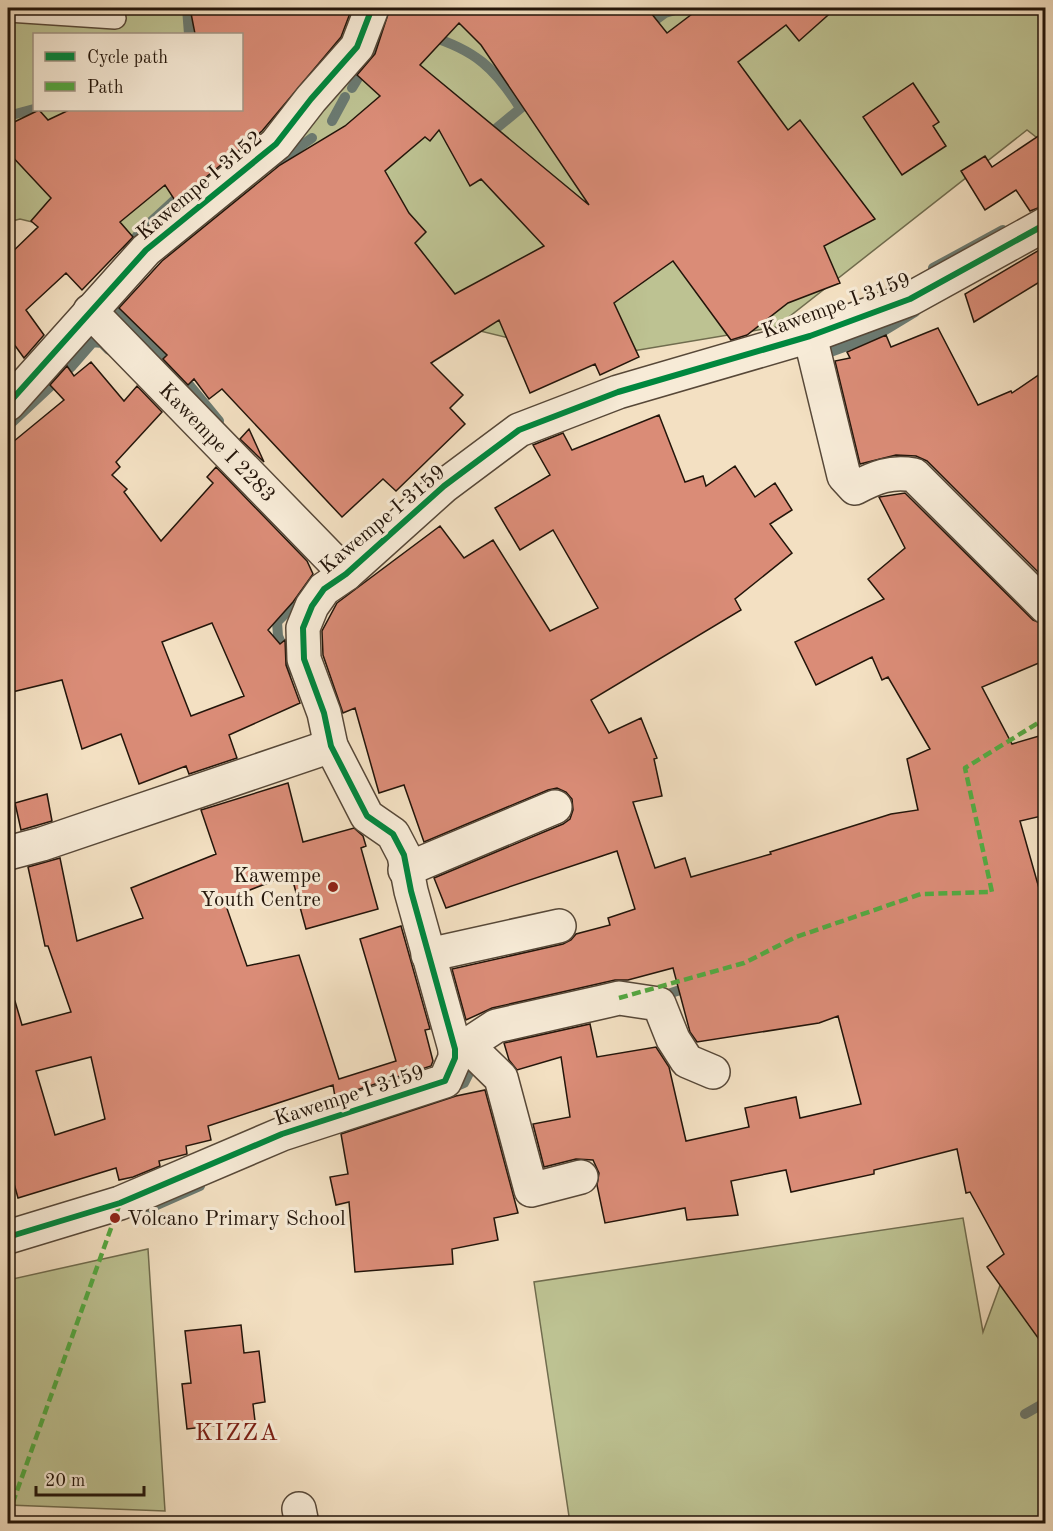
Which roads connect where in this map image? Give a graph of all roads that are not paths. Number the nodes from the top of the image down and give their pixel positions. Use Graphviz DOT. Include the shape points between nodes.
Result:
graph roads {
  1 [pos="372,8"];
  2 [pos="8,11"];
  3 [pos="115,18"];
  4 [pos="1046,224"];
  5 [pos="90,311"];
  6 [pos="810,336"];
  7 [pos="8,404"];
  8 [pos="346,574"];
  9 [pos="1046,607"];
  10 [pos="331,746"];
  11 [pos="555,807"];
  12 [pos="8,853"];
  13 [pos="405,870"];
  14 [pos="559,926"];
  15 [pos="428,955"];
  16 [pos="460,1047"];
  17 [pos="713,1072"];
  18 [pos="581,1177"];
  19 [pos="8,1237"];
  1 -- 5 [label="street, Kawempe I 3152" via="357,47 276,144 146,250"];
  2 -- 3 [label="lane"];
  4 -- 6 [label="street, Kawempe I 3159" via="910,299"];
  5 -- 7 [label="street, Kawempe I 3152"];
  5 -- 8 [label="street, Kawempe I 2283"];
  6 -- 8 [label="street, Kawempe I 3159" via="618,392 519,430 444,486"];
  6 -- 9 [label="street" via="844,476 855,488 896,472 914,476"];
  8 -- 10 [label="street, Kawempe I 3159" via="324,589 303,628 304,659 324,713"];
  10 -- 12 [label="street"];
  10 -- 13 [label="street, Kawempe I 3159" via="366,816 393,834 404,855"];
  11 -- 13 [label="street"];
  13 -- 15 [label="street, Kawempe I 3159"];
  14 -- 15 [label="street"];
  15 -- 16 [label="street, Kawempe I 3159"];
  16 -- 17 [label="street" via="496,1026 619,998 659,1004 687,1061"];
  16 -- 18 [label="street" via="501,1078 531,1190"];
  16 -- 19 [label="street, Kawempe I 3159" via="445,1081 282,1134 120,1203"];
}
